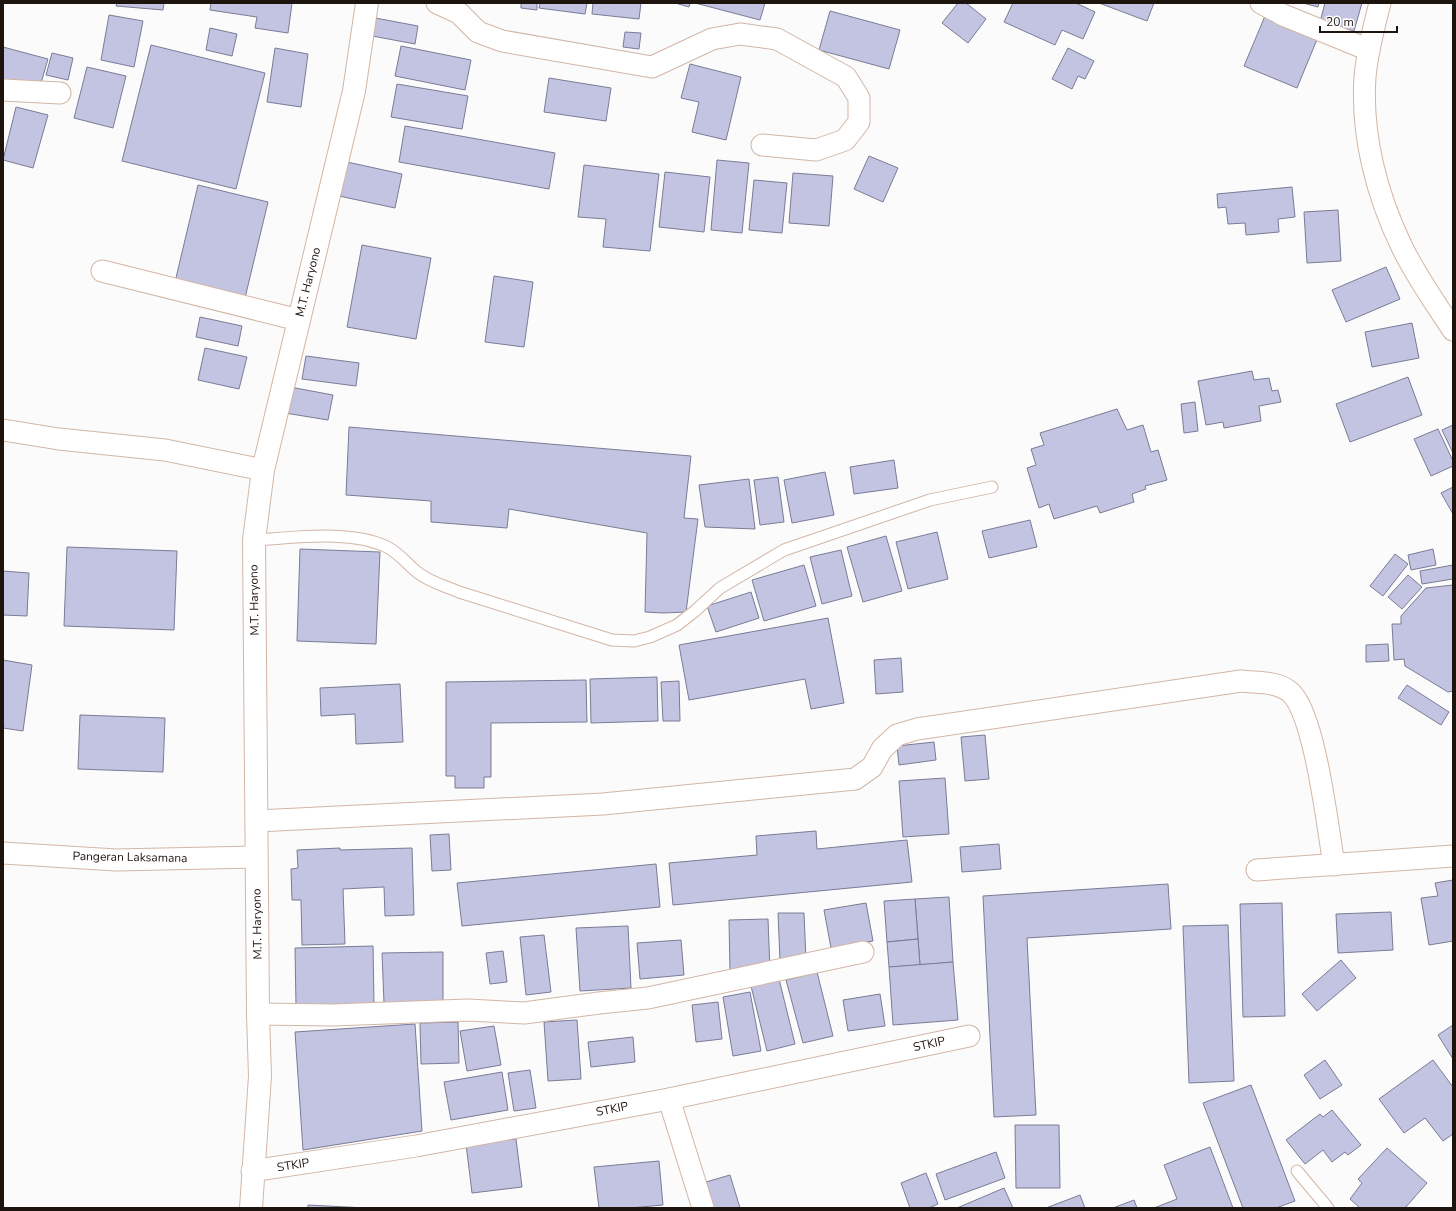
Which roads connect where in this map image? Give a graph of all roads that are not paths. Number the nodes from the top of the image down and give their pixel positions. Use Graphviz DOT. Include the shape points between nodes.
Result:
graph roads {
  1 [pos="367,3"];
  2 [pos="437,3"];
  3 [pos="1261,3"];
  4 [pos="1380,3"];
  5 [pos="1369,50"];
  6 [pos="3,90"];
  7 [pos="60,93"];
  8 [pos="762,145"];
  9 [pos="102,271"];
  10 [pos="299,320"];
  11 [pos="1453,330"];
  12 [pos="3,430"];
  13 [pos="264,470"];
  14 [pos="992,487"];
  15 [pos="254,540"];
  16 [pos="257,820"];
  17 [pos="3,853"];
  18 [pos="1453,856"];
  19 [pos="256,857"];
  20 [pos="1334,865"];
  21 [pos="1257,870"];
  22 [pos="863,952"];
  23 [pos="258,1014"];
  24 [pos="969,1036"];
  25 [pos="669,1099"];
  26 [pos="252,1171"];
  27 [pos="1297,1171"];
  28 [pos="251,1208"];
  29 [pos="702,1208"];
  30 [pos="1328,1208"];
  1 -- 10 [label="highway, M.T. Haryono" via="354,91"];
  2 -- 8 [label="street" via="459,13 478,32 502,41 652,67 712,39 740,34 777,39 846,77 859,98 859,122 845,140 816,150"];
  3 -- 5 [label="street" via="1283,15"];
  4 -- 5 [label="street"];
  5 -- 11 [label="street" via="1365,78 1365,107 1376,179 1402,247"];
  6 -- 7 [label="street"];
  9 -- 10 [label="street"];
  10 -- 13 [label="highway, M.T. Haryono"];
  12 -- 13 [label="street" via="165,450"];
  13 -- 15 [label="highway, M.T. Haryono"];
  14 -- 15 [label="lane" via="930,500 784,550 720,588 695,612 677,624 650,637 634,641 612,640 459,592 419,573 387,547 356,538 332,536"];
  15 -- 16 [label="highway, M.T. Haryono"];
  16 -- 19 [label="highway, M.T. Haryono"];
  16 -- 20 [label="street" via="603,804 854,779 872,767 882,749 897,735 916,729 1241,681 1279,685 1292,693 1304,714 1322,790"];
  17 -- 19 [label="street, Pangeran Laksamana" via="116,860"];
  18 -- 20 [label="street"];
  19 -- 23 [label="highway, M.T. Haryono"];
  20 -- 21 [label="street"];
  22 -- 23 [label="street" via="648,998 524,1013 468,1010"];
  23 -- 26 [label="highway, M.T. Haryono" via="260,1076"];
  24 -- 25 [label="street, STKIP"];
  25 -- 26 [label="street, STKIP" via="416,1146"];
  25 -- 29 [label="street"];
  26 -- 28 [label="highway, M.T. Haryono"];
  27 -- 30 [label="lane"];
}
